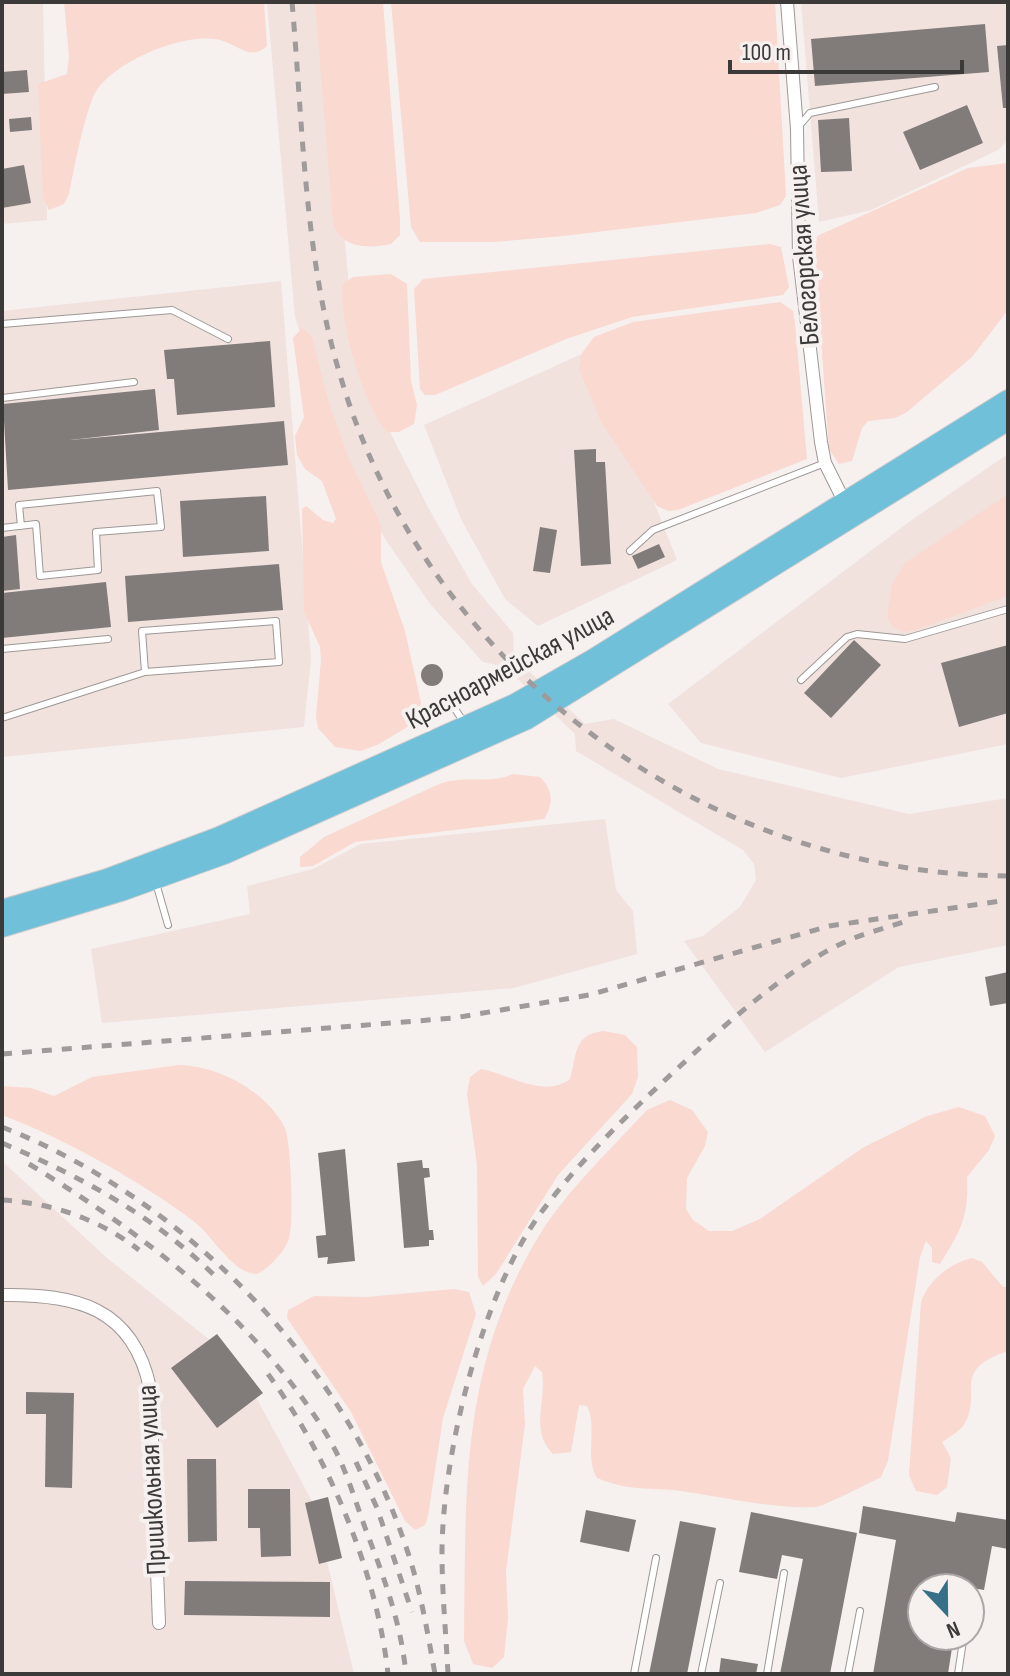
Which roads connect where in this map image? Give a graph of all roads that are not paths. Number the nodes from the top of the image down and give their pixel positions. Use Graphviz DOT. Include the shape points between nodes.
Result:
graph roads {
  1 [pos="787,2"];
  2 [pos="935,87"];
  3 [pos="797,129"];
  4 [pos="2,324"];
  5 [pos="228,339"];
  6 [pos="134,382"];
  7 [pos="2,398"];
  8 [pos="1008,400"];
  9 [pos="1008,420"];
  10 [pos="825,463"];
  11 [pos="845,503"];
  12 [pos="21,526"];
  13 [pos="2,528"];
  14 [pos="630,551"];
  15 [pos="1008,609"];
  16 [pos="108,639"];
  17 [pos="2,649"];
  18 [pos="145,672"];
  19 [pos="801,680"];
  20 [pos="449,700"];
  21 [pos="2,718"];
  22 [pos="467,727"];
  23 [pos="154,879"];
  24 [pos="2,910"];
  25 [pos="168,925"];
  26 [pos="2,927"];
  27 [pos="2,1295"];
  28 [pos="656,1558"];
  29 [pos="784,1573"];
  30 [pos="720,1583"];
  31 [pos="860,1611"];
  32 [pos="159,1623"];
  33 [pos="961,1652"];
  34 [pos="634,1674"];
  35 [pos="701,1674"];
  36 [pos="767,1674"];
  37 [pos="848,1674"];
  38 [pos="958,1674"];
  1 -- 3 [label="street, Белогорская улица"];
  2 -- 3 [label="lane" via="810,113"];
  3 -- 10 [label="street, Белогорская улица" via="799,256"];
  4 -- 5 [label="lane" via="172,310"];
  6 -- 7 [label="lane"];
  8 -- 11 [label="main road, Красноармейская улица"];
  9 -- 23 [label="main road, Красноармейская улица" via="542,710 335,807"];
  10 -- 11 [label="street, Белогорская улица"];
  10 -- 14 [label="lane" via="653,530"];
  11 -- 22 [label="main road, Красноармейская улица" via="592,660"];
  12 -- 12 [label="lane" via="19,505 157,491 161,527 96,532 98,570 40,576 36,524"];
  12 -- 13 [label="lane"];
  15 -- 19 [label="lane" via="905,639 847,637"];
  16 -- 17 [label="lane"];
  18 -- 18 [label="lane" via="142,631 276,621 279,662"];
  18 -- 21 [label="lane"];
  20 -- 22 [label="lane"];
  22 -- 24 [label="main road, Красноармейская улица" via="219,837 107,879"];
  23 -- 25 [label="lane"];
  23 -- 26 [label="main road, Красноармейская улица"];
  27 -- 32 [label="street, Пришкольная улица" via="78,1302 99,1310 126,1332 138,1351 151,1402"];
  28 -- 34 [label="lane"];
  29 -- 36 [label="lane"];
  30 -- 35 [label="lane"];
  31 -- 37 [label="lane"];
  33 -- 38 [label="lane"];
}
